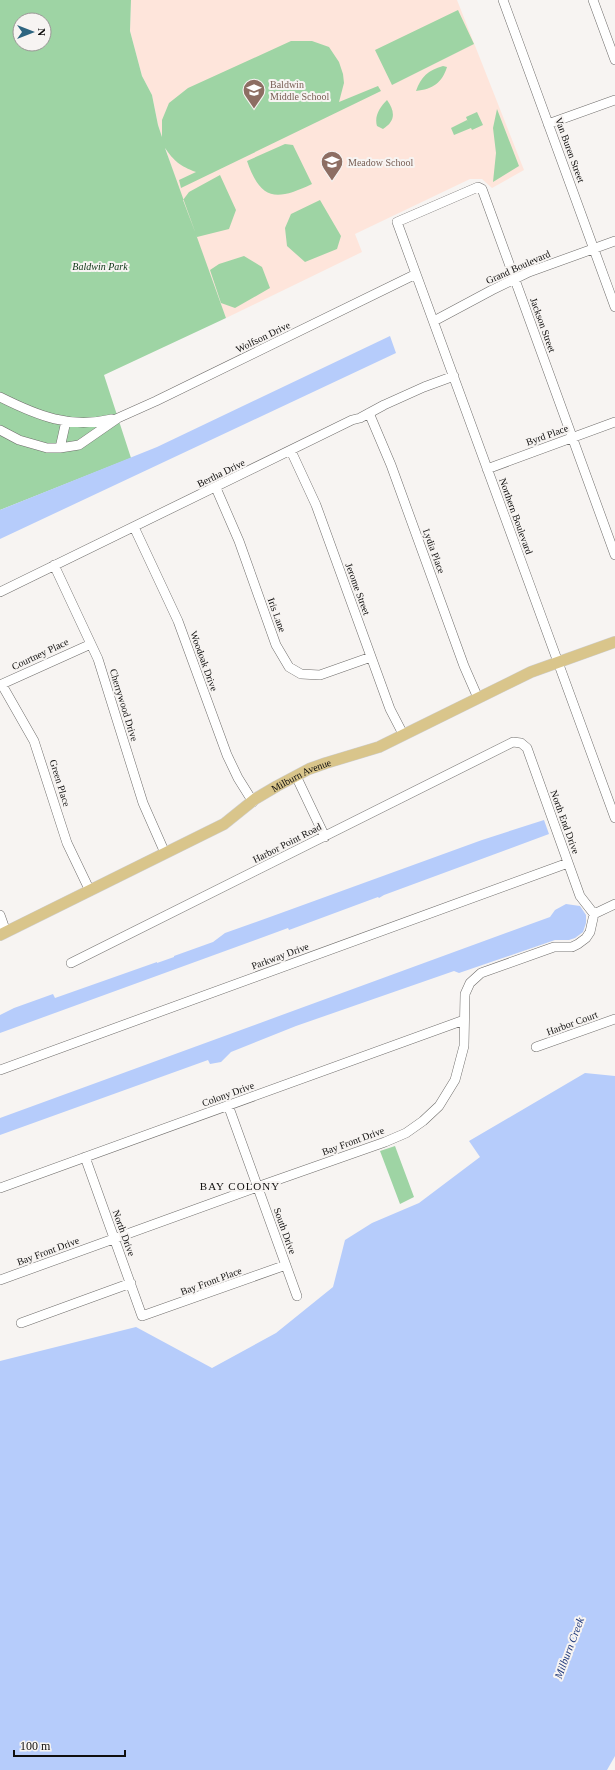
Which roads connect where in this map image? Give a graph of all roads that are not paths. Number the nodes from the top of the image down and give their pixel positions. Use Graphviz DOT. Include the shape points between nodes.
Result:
graph roads {
  1 [pos="503,0"];
  2 [pos="593,0"];
  3 [pos="615,60"];
  4 [pos="615,100"];
  5 [pos="548,124"];
  6 [pos="397,222"];
  7 [pos="615,241"];
  8 [pos="594,248"];
  9 [pos="416,274"];
  10 [pos="514,279"];
  11 [pos="615,307"];
  12 [pos="434,321"];
  13 [pos="454,376"];
  14 [pos="0,397"];
  15 [pos="369,413"];
  16 [pos="118,418"];
  17 [pos="66,422"];
  18 [pos="615,422"];
  19 [pos="0,430"];
  20 [pos="572,438"];
  21 [pos="60,448"];
  22 [pos="291,451"];
  23 [pos="487,469"];
  24 [pos="216,488"];
  25 [pos="134,527"];
  26 [pos="615,555"];
  27 [pos="54,566"];
  28 [pos="0,592"];
  29 [pos="615,642"];
  30 [pos="91,644"];
  31 [pos="371,657"];
  32 [pos="558,663"];
  33 [pos="1,685"];
  34 [pos="478,698"];
  35 [pos="403,734"];
  36 [pos="514,742"];
  37 [pos="296,776"];
  38 [pos="253,802"];
  39 [pos="615,818"];
  40 [pos="325,837"];
  41 [pos="165,853"];
  42 [pos="568,863"];
  43 [pos="90,891"];
  44 [pos="615,904"];
  45 [pos="594,914"];
  46 [pos="0,915"];
  47 [pos="3,933"];
  48 [pos="71,964"];
  49 [pos="615,1019"];
  50 [pos="464,1020"];
  51 [pos="536,1047"];
  52 [pos="0,1070"];
  53 [pos="228,1106"];
  54 [pos="85,1158"];
  55 [pos="258,1187"];
  56 [pos="0,1188"];
  57 [pos="114,1238"];
  58 [pos="286,1265"];
  59 [pos="0,1280"];
  60 [pos="131,1284"];
  61 [pos="298,1296"];
  62 [pos="142,1316"];
  63 [pos="21,1323"];
  1 -- 5 [label="street, Van Buren Street"];
  2 -- 3 [label="street"];
  4 -- 5 [label="street"];
  5 -- 8 [label="street, Van Buren Street"];
  6 -- 9 [label="street, Northern Boulevard"];
  6 -- 10 [label="street, Jackson Street" via="478,187 485,196"];
  7 -- 8 [label="street, Grand Boulevard"];
  8 -- 10 [label="street, Grand Boulevard"];
  8 -- 11 [label="street, Van Buren Street"];
  9 -- 12 [label="street, Northern Boulevard"];
  9 -- 16 [label="street, Wolfson Drive"];
  10 -- 12 [label="street, Grand Boulevard"];
  10 -- 20 [label="street, Jackson Street"];
  12 -- 13 [label="street, Northern Boulevard"];
  13 -- 15 [label="street, Bertha Drive"];
  13 -- 23 [label="street, Northern Boulevard"];
  14 -- 17 [label="street, Wolfson Drive" via="39,415"];
  15 -- 22 [label="street, Bertha Drive"];
  15 -- 34 [label="street, Lydia Place"];
  16 -- 17 [label="street, Wolfson Drive" via="95,423"];
  16 -- 21 [label="street, Wolfson Drive" via="79,445"];
  17 -- 21 [label="street"];
  18 -- 20 [label="street, Byrd Place"];
  19 -- 21 [label="street, Wolfson Drive" via="19,440 47,448"];
  20 -- 23 [label="street, Byrd Place"];
  20 -- 26 [label="street, Jackson Street"];
  22 -- 24 [label="street, Bertha Drive"];
  22 -- 31 [label="street, Jerome Street" via="316,505"];
  23 -- 32 [label="street, Northern Boulevard"];
  24 -- 25 [label="street, Bertha Drive"];
  24 -- 31 [label="street, Iris Lane" via="239,541 276,645 289,667 301,674 320,675"];
  25 -- 27 [label="street, Bertha Drive"];
  25 -- 38 [label="street, Woodoak Drive" via="178,621 226,755"];
  27 -- 28 [label="street, Bertha Drive"];
  27 -- 30 [label="street, Cherrywood Drive"];
  29 -- 32 [label="main road, Milburn Avenue"];
  30 -- 33 [label="street, Courtney Place"];
  30 -- 41 [label="street, Cherrywood Drive" via="103,672 143,803"];
  31 -- 35 [label="street, Jerome Street" via="390,709"];
  32 -- 34 [label="main road, Milburn Avenue" via="531,672"];
  32 -- 39 [label="street, Northern Boulevard"];
  33 -- 43 [label="street, Green Place" via="34,741 67,843"];
  34 -- 35 [label="main road, Milburn Avenue"];
  35 -- 37 [label="main road, Milburn Avenue" via="379,747 326,763"];
  36 -- 40 [label="street, Harbor Point Road"];
  36 -- 42 [label="street, North End Drive" via="521,743 526,748"];
  37 -- 38 [label="main road, Milburn Avenue"];
  37 -- 40 [label="street"];
  38 -- 41 [label="main road, Milburn Avenue" via="224,824"];
  40 -- 48 [label="street, Harbor Point Road"];
  41 -- 43 [label="main road, Milburn Avenue"];
  42 -- 45 [label="street, North End Drive" via="580,896"];
  42 -- 52 [label="street, Parkway Drive"];
  43 -- 47 [label="main road, Milburn Avenue"];
  44 -- 45 [label="street"];
  45 -- 50 [label="street, Bay Front Drive" via="590,932 578,944 572,947 554,947 481,973 474,978 465,994"];
  46 -- 47 [label="street"];
  49 -- 51 [label="street, Harbor Court"];
  50 -- 53 [label="street, Colony Drive"];
  50 -- 55 [label="street, Bay Front Drive" via="464,1046 455,1080 439,1106 423,1121 406,1133 385,1142"];
  53 -- 54 [label="street, Colony Drive"];
  53 -- 55 [label="street, South Drive"];
  54 -- 56 [label="street, Colony Drive"];
  54 -- 57 [label="street, North Drive"];
  55 -- 57 [label="street, Bay Front Drive"];
  55 -- 58 [label="street, South Drive"];
  57 -- 59 [label="street, Bay Front Drive"];
  57 -- 60 [label="street, North Drive"];
  58 -- 61 [label="street, South Drive"];
  58 -- 62 [label="street, Bay Front Place"];
  60 -- 62 [label="street, North Drive"];
  60 -- 63 [label="street"];
}
